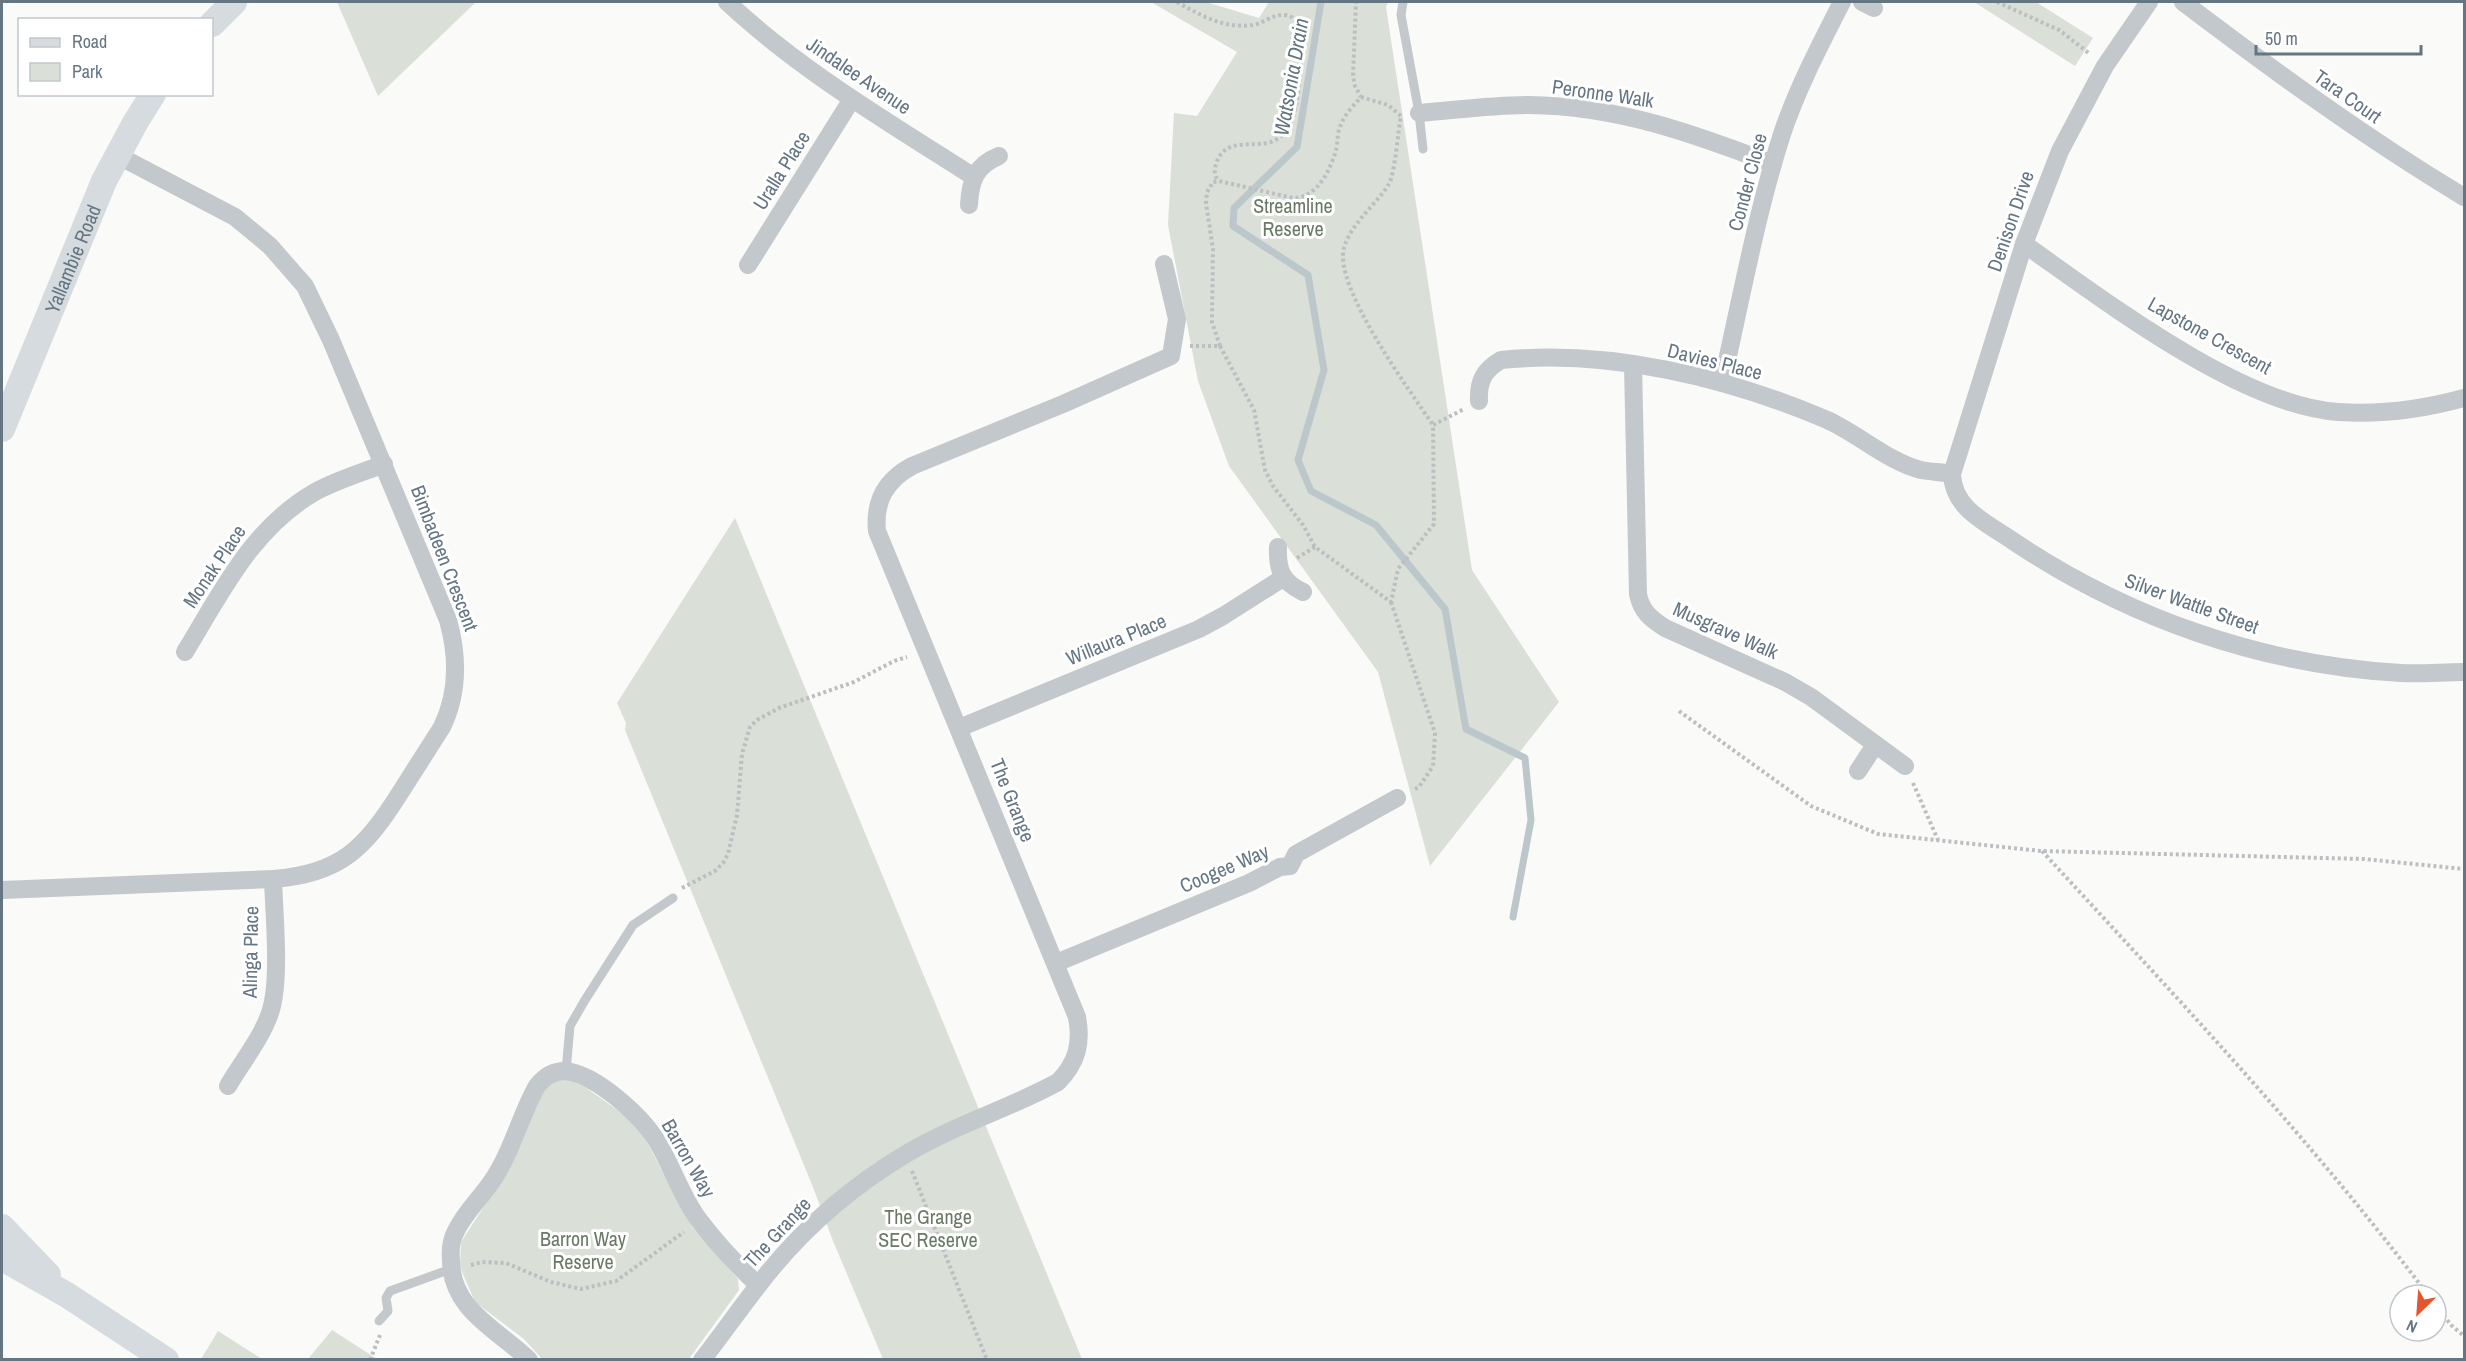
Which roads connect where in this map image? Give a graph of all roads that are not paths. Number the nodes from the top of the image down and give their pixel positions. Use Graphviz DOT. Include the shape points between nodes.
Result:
graph roads {
  1 [pos="234,2"];
  2 [pos="727,2"];
  3 [pos="1403,2"];
  4 [pos="1842,2"];
  5 [pos="2149,2"];
  6 [pos="2183,2"];
  7 [pos="213,23"];
  8 [pos="152,96"];
  9 [pos="852,99"];
  10 [pos="1419,113"];
  11 [pos="1423,149"];
  12 [pos="117,154"];
  13 [pos="999,156"];
  14 [pos="1773,164"];
  15 [pos="974,177"];
  16 [pos="2464,197"];
  17 [pos="969,205"];
  18 [pos="2025,244"];
  19 [pos="1164,264"];
  20 [pos="748,265"];
  21 [pos="1633,365"];
  22 [pos="1722,383"];
  23 [pos="2464,398"];
  24 [pos="1479,400"];
  25 [pos="2,429"];
  26 [pos="384,464"];
  27 [pos="1952,474"];
  28 [pos="1278,547"];
  29 [pos="1283,578"];
  30 [pos="1303,592"];
  31 [pos="185,652"];
  32 [pos="2464,672"];
  33 [pos="959,728"];
  34 [pos="1875,745"];
  35 [pos="1905,766"];
  36 [pos="1857,771"];
  37 [pos="1397,798"];
  38 [pos="273,879"];
  39 [pos="2,890"];
  40 [pos="673,898"];
  41 [pos="1056,963"];
  42 [pos="566,1071"];
  43 [pos="228,1086"];
  44 [pos="2,1227"];
  45 [pos="2,1258"];
  46 [pos="451,1269"];
  47 [pos="758,1285"];
  48 [pos="67,1295"];
  49 [pos="379,1321"];
  50 [pos="166,1359"];
  51 [pos="530,1359"];
  52 [pos="702,1359"];
  1 -- 7 [label="street"];
  2 -- 9 [label="street, Jindalee Avenue" via="782,50"];
  3 -- 10 [label="lane" via="1403,26"];
  4 -- 14 [label="street, Conder Close" via="1800,89"];
  5 -- 18 [label="street, Denison Drive" via="2105,66 2060,151"];
  6 -- 16 [label="street, Tara Court" via="2331,112"];
  8 -- 12 [label="street, Yallambie Road"];
  9 -- 15 [label="street, Jindalee Avenue"];
  9 -- 20 [label="street, Uralla Place"];
  10 -- 11 [label="lane"];
  10 -- 14 [label="street, Peronne Walk" via="1529,105 1577,109 1676,128"];
  12 -- 25 [label="street, Yallambie Road"];
  12 -- 26 [label="street, Bimbadeen Crescent" via="235,217 289,265 316,306"];
  13 -- 15 [label="street" via="982,165"];
  14 -- 22 [label="street, Conder Close"];
  15 -- 17 [label="street"];
  18 -- 23 [label="street, Lapstone Crescent" via="2143,326 2235,379 2282,398 2308,407 2347,412 2412,408"];
  18 -- 27 [label="street, Denison Drive"];
  19 -- 33 [label="street, The Grange" via="1176,320 1171,356 912,466 888,484 877,508 877,531"];
  21 -- 22 [label="street, Davies Place"];
  21 -- 24 [label="street, Davies Place" via="1577,358 1501,360 1482,376"];
  21 -- 34 [label="street, Musgrave Walk" via="1638,594 1644,610 1651,620 1811,697"];
  22 -- 27 [label="street, Davies Place" via="1828,420 1920,470"];
  26 -- 31 [label="street, Monak Place" via="314,493 269,527 236,569"];
  26 -- 38 [label="street, Bimbadeen Crescent" via="455,645 455,682 447,716 365,843 322,870"];
  27 -- 32 [label="street, Silver Wattle Street" via="1955,492 1971,512 2070,577 2158,620 2244,648 2348,669"];
  28 -- 29 [label="street"];
  29 -- 30 [label="street"];
  29 -- 33 [label="street, Willaura Place" via="1199,629"];
  33 -- 41 [label="street, The Grange"];
  34 -- 35 [label="street, Musgrave Walk"];
  34 -- 36 [label="street"];
  37 -- 41 [label="street, Coogee Way" via="1296,854 1290,866"];
  38 -- 39 [label="street, Bimbadeen Crescent"];
  38 -- 43 [label="street, Alinga Place" via="275,978 270,1012"];
  40 -- 42 [label="lane" via="633,925 585,1000 570,1026"];
  41 -- 47 [label="street, The Grange" via="1080,1032 1079,1046 1058,1082 905,1154 840,1200 799,1238"];
  42 -- 46 [label="street" via="544,1078 537,1086 493,1180 453,1236"];
  42 -- 47 [label="street, Barron Way" via="600,1086 626,1105 644,1125 658,1142 699,1220"];
  44 -- 48 [label="street"];
  45 -- 48 [label="street"];
  46 -- 49 [label="lane" via="390,1291 386,1298 388,1311"];
  46 -- 51 [label="street" via="467,1308"];
  47 -- 52 [label="street, The Grange"];
  48 -- 50 [label="street"];
}
